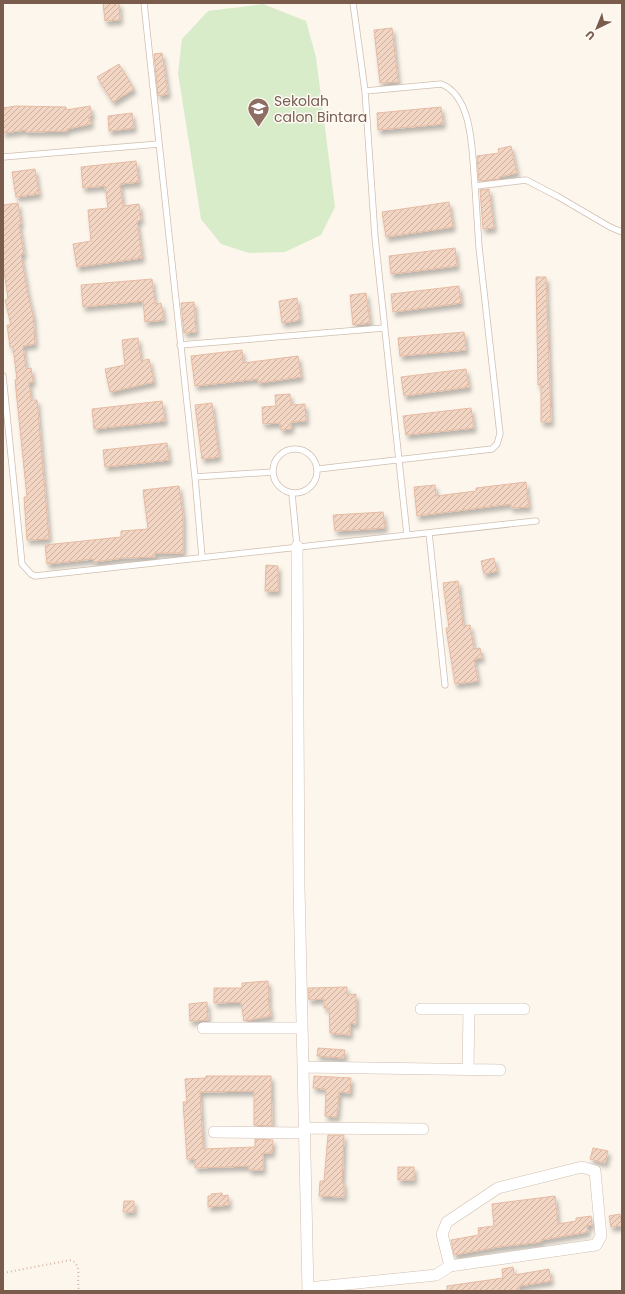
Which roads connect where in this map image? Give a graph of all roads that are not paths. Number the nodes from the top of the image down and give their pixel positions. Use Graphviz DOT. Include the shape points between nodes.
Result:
graph roads {
  1 [pos="144,3"];
  2 [pos="353,3"];
  3 [pos="365,91"];
  4 [pos="159,144"];
  5 [pos="3,157"];
  6 [pos="475,186"];
  7 [pos="622,232"];
  8 [pos="384,328"];
  9 [pos="180,345"];
  10 [pos="3,376"];
  11 [pos="399,460"];
  12 [pos="318,469"];
  13 [pos="273,472"];
  14 [pos="195,476"];
  15 [pos="292,494"];
  16 [pos="536,521"];
  17 [pos="429,533"];
  18 [pos="407,535"];
  19 [pos="297,546"];
  20 [pos="202,557"];
  21 [pos="445,685"];
  22 [pos="421,1009"];
  23 [pos="469,1009"];
  24 [pos="524,1009"];
  25 [pos="203,1028"];
  26 [pos="302,1028"];
  27 [pos="303,1067"];
  28 [pos="468,1069"];
  29 [pos="500,1070"];
  30 [pos="423,1129"];
  31 [pos="304,1130"];
  32 [pos="214,1132"];
  33 [pos="450,1266"];
  34 [pos="308,1290"];
  1 -- 4 [label="lane"];
  2 -- 3 [label="lane"];
  3 -- 6 [label="lane" via="441,84 452,90 463,104 469,128"];
  3 -- 8 [label="lane"];
  4 -- 5 [label="lane"];
  4 -- 9 [label="lane"];
  6 -- 7 [label="lane" via="526,180"];
  6 -- 11 [label="lane" via="479,247 500,434 492,449"];
  8 -- 9 [label="lane"];
  8 -- 11 [label="lane"];
  9 -- 14 [label="lane"];
  10 -- 20 [label="lane" via="22,564 28,571 35,576"];
  11 -- 12 [label="lane"];
  11 -- 18 [label="lane"];
  12 -- 13 [label="lane" via="310,454 294,449 278,456"];
  12 -- 15 [label="lane" via="311,488 302,493"];
  13 -- 14 [label="lane"];
  13 -- 15 [label="lane" via="279,486"];
  14 -- 20 [label="lane"];
  15 -- 19 [label="lane"];
  16 -- 17 [label="lane"];
  17 -- 18 [label="lane"];
  17 -- 21 [label="lane"];
  18 -- 19 [label="lane"];
  19 -- 20 [label="lane"];
  19 -- 26 [label="street"];
  22 -- 23 [label="street"];
  23 -- 24 [label="street"];
  23 -- 28 [label="street"];
  25 -- 26 [label="street"];
  26 -- 27 [label="street"];
  27 -- 28 [label="street"];
  27 -- 31 [label="street"];
  28 -- 29 [label="street"];
  30 -- 31 [label="street"];
  31 -- 32 [label="street"];
  31 -- 34 [label="street"];
  33 -- 33 [label="street" via="442,1234 447,1222 480,1199 498,1188 582,1167 595,1171 601,1236 596,1245"];
  33 -- 34 [label="street" via="436,1275"];
}
